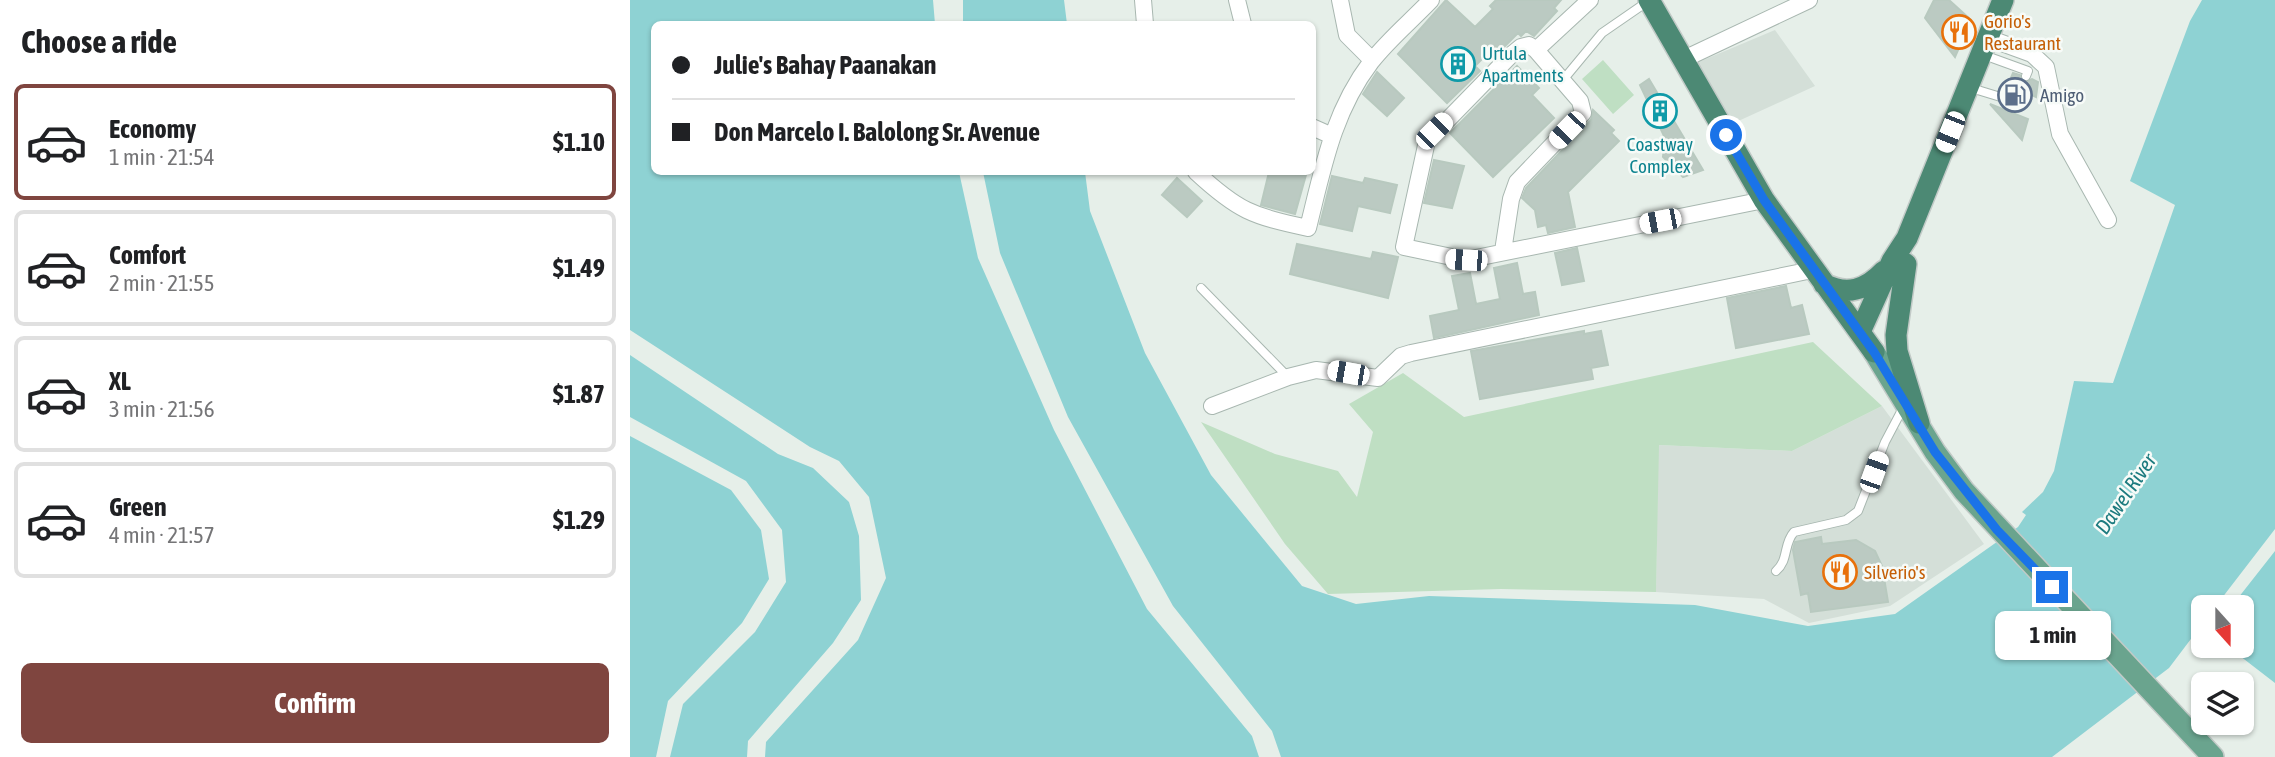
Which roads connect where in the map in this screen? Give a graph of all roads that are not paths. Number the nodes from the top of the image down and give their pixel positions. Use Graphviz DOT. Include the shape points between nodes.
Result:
graph roads {
  1 [pos="1143,0"];
  2 [pos="1237,0"];
  3 [pos="1340,0"];
  4 [pos="1431,0"];
  5 [pos="1590,0"];
  6 [pos="1650,0"];
  7 [pos="1809,0"];
  8 [pos="2003,0"];
  9 [pos="1145,21"];
  10 [pos="1242,21"];
  11 [pos="1984,46"];
  12 [pos="1536,50"];
  13 [pos="1372,60"];
  14 [pos="1682,60"];
  15 [pos="2026,76"];
  16 [pos="1563,80"];
  17 [pos="1968,88"];
  18 [pos="2021,91"];
  19 [pos="1316,129"];
  20 [pos="1331,135"];
  21 [pos="1199,175"];
  22 [pos="1764,200"];
  23 [pos="2108,220"];
  24 [pos="1503,251"];
  25 [pos="1899,262"];
  26 [pos="1818,277"];
  27 [pos="1201,288"];
  28 [pos="1860,332"];
  29 [pos="1874,352"];
  30 [pos="1288,377"];
  31 [pos="1906,402"];
  32 [pos="1212,406"];
  33 [pos="1919,423"];
  34 [pos="1776,571"];
  35 [pos="2213,757"];
  1 -- 9 [label="street"];
  2 -- 10 [label="street"];
  3 -- 13 [label="street" via="1347,35"];
  4 -- 13 [label="street"];
  5 -- 12 [label="street"];
  6 -- 14 [label="highway"];
  6 -- 16 [label="lane" via="1602,33"];
  7 -- 14 [label="street"];
  8 -- 11 [label="highway"];
  11 -- 15 [label="lane" via="2028,71"];
  11 -- 17 [label="highway"];
  11 -- 23 [label="street" via="2032,54 2046,67 2060,134"];
  12 -- 16 [label="street"];
  12 -- 24 [label="street" via="1530,45 1521,47 1510,56 1427,141 1404,247 1466,260"];
  13 -- 20 [label="street"];
  14 -- 22 [label="highway"];
  16 -- 24 [label="street" via="1580,101 1583,113 1517,182"];
  17 -- 18 [label="lane" via="2017,102"];
  17 -- 25 [label="highway"];
  19 -- 20 [label="street"];
  20 -- 21 [label="street" via="1308,228 1236,207"];
  22 -- 24 [label="street"];
  22 -- 26 [label="highway"];
  25 -- 26 [label="highway" via="1852,291 1838,291"];
  25 -- 28 [label="highway"];
  25 -- 29 [label="highway"];
  25 -- 33 [label="highway" via="1896,335"];
  26 -- 28 [label="highway"];
  26 -- 30 [label="street" via="1411,353 1378,377 1327,369"];
  27 -- 30 [label="lane"];
  28 -- 29 [label="highway"];
  29 -- 31 [label="main road"];
  30 -- 32 [label="street"];
  31 -- 33 [label="main road"];
  31 -- 34 [label="lane" via="1858,511 1846,520 1794,532 1786,560"];
  33 -- 35 [label="main road" via="1935,452 1997,530"];
}
